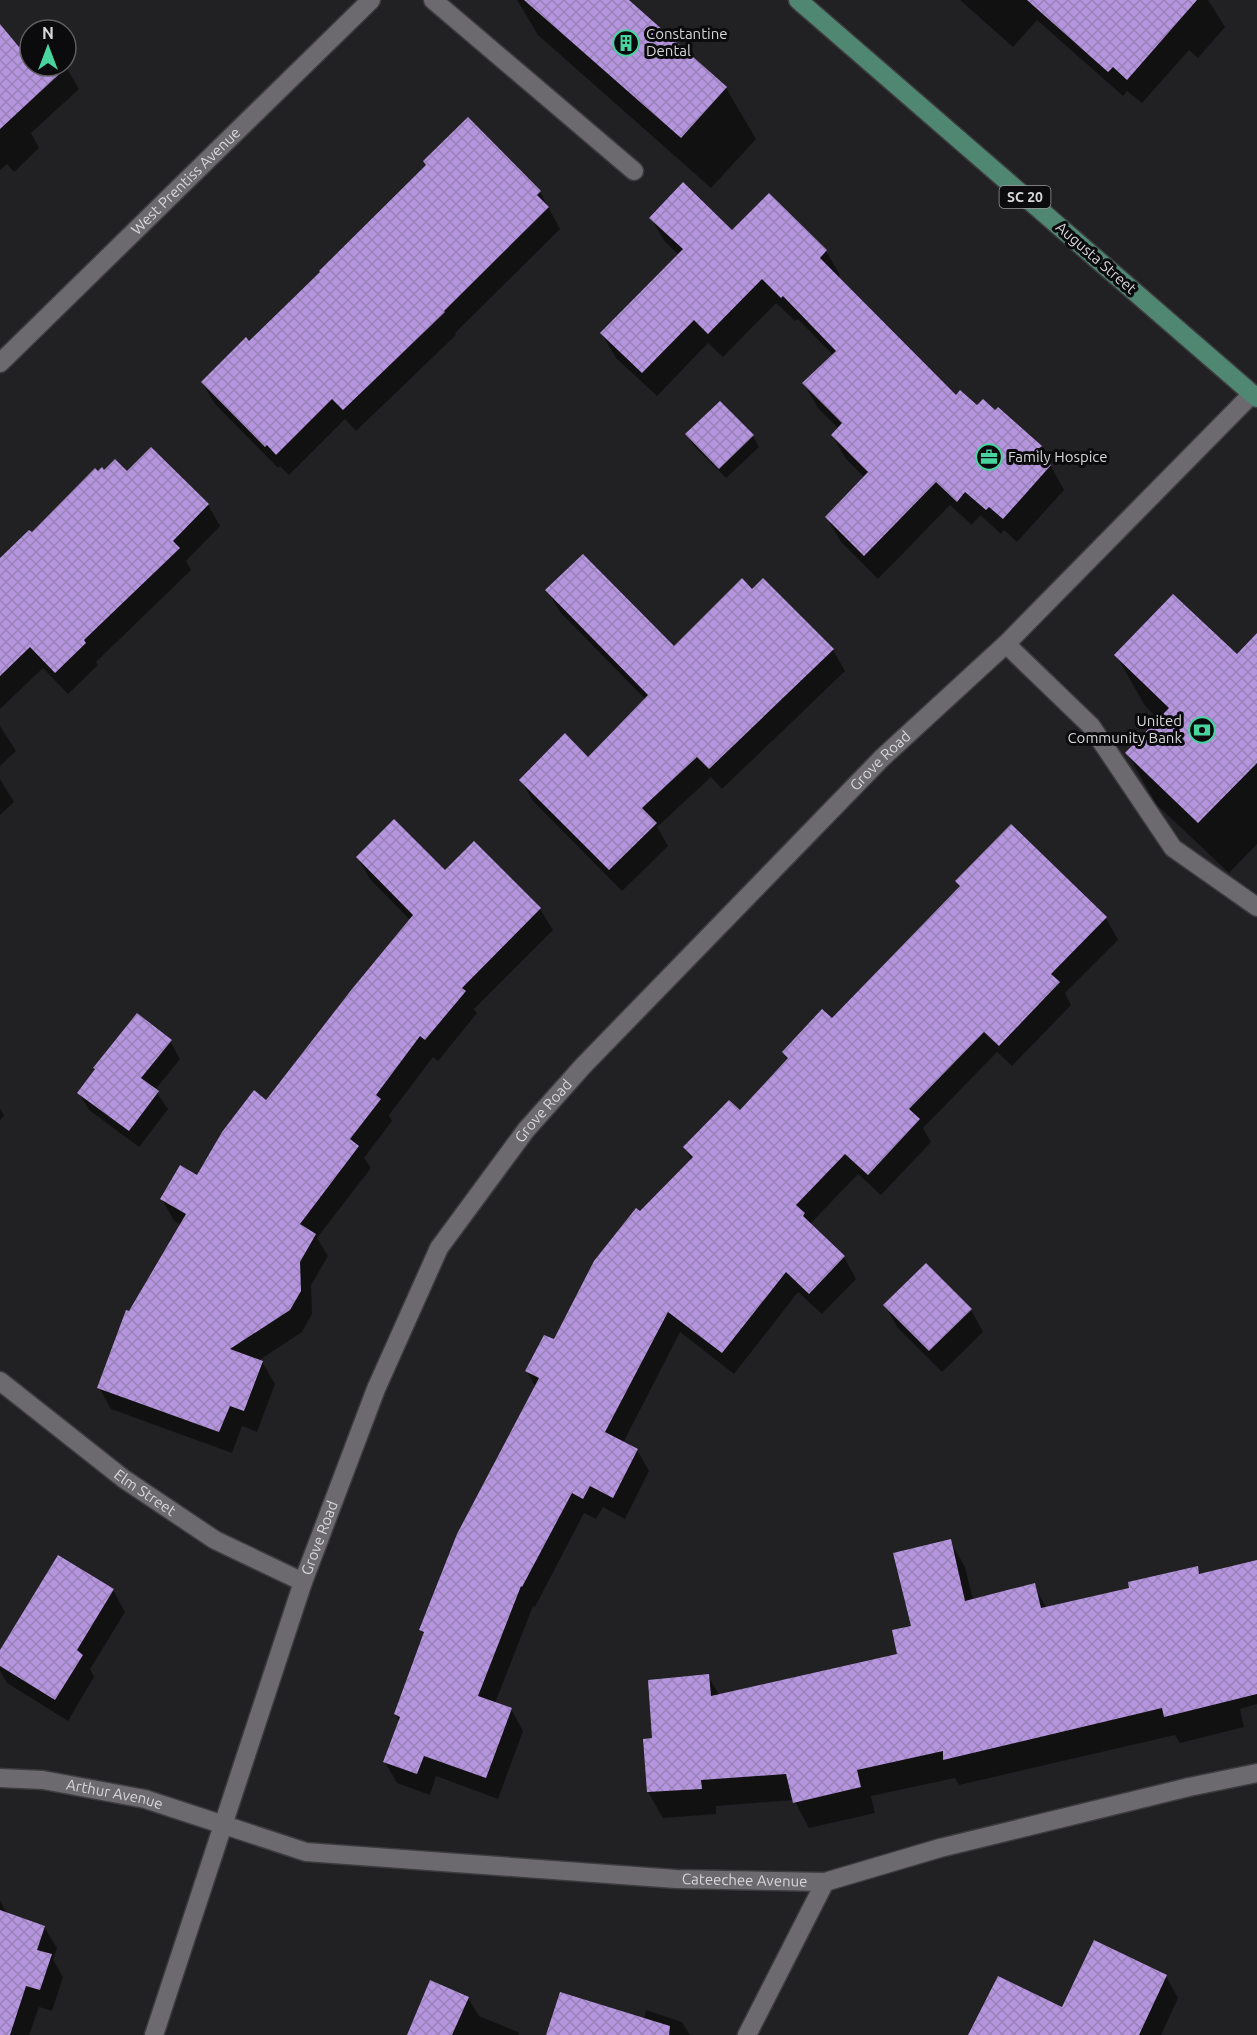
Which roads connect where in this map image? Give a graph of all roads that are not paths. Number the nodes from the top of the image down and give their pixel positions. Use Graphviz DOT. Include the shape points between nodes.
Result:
graph roads {
  1 [pos="371,0"];
  2 [pos="433,0"];
  3 [pos="798,0"];
  4 [pos="634,171"];
  5 [pos="0,363"];
  6 [pos="1255,396"];
  7 [pos="1005,644"];
  8 [pos="1257,907"];
  9 [pos="0,1382"];
  10 [pos="303,1582"];
  11 [pos="1257,1773"];
  12 [pos="0,1778"];
  13 [pos="224,1826"];
  14 [pos="825,1882"];
  15 [pos="154,2035"];
  16 [pos="747,2035"];
  1 -- 5 [label="street, West Prentiss Avenue"];
  2 -- 4 [label="street"];
  3 -- 6 [label="main road, Augusta Street / SC 20"];
  6 -- 7 [label="street, Grove Road / SC 20"];
  7 -- 8 [label="street" via="1091,726 1173,848"];
  7 -- 10 [label="street, Grove Road / SC 20" via="882,758 583,1066 519,1139 439,1248 376,1389"];
  9 -- 10 [label="street, Elm Street" via="124,1479 206,1534"];
  10 -- 13 [label="street, Grove Road / SC 20"];
  11 -- 14 [label="street, Cateechee Avenue" via="940,1848"];
  12 -- 13 [label="street, Arthur Avenue" via="43,1780 145,1800"];
  13 -- 14 [label="street, Cateechee Avenue" via="306,1852 676,1879"];
  13 -- 15 [label="street, Grove Road / SC 20"];
  14 -- 16 [label="street"];
}
